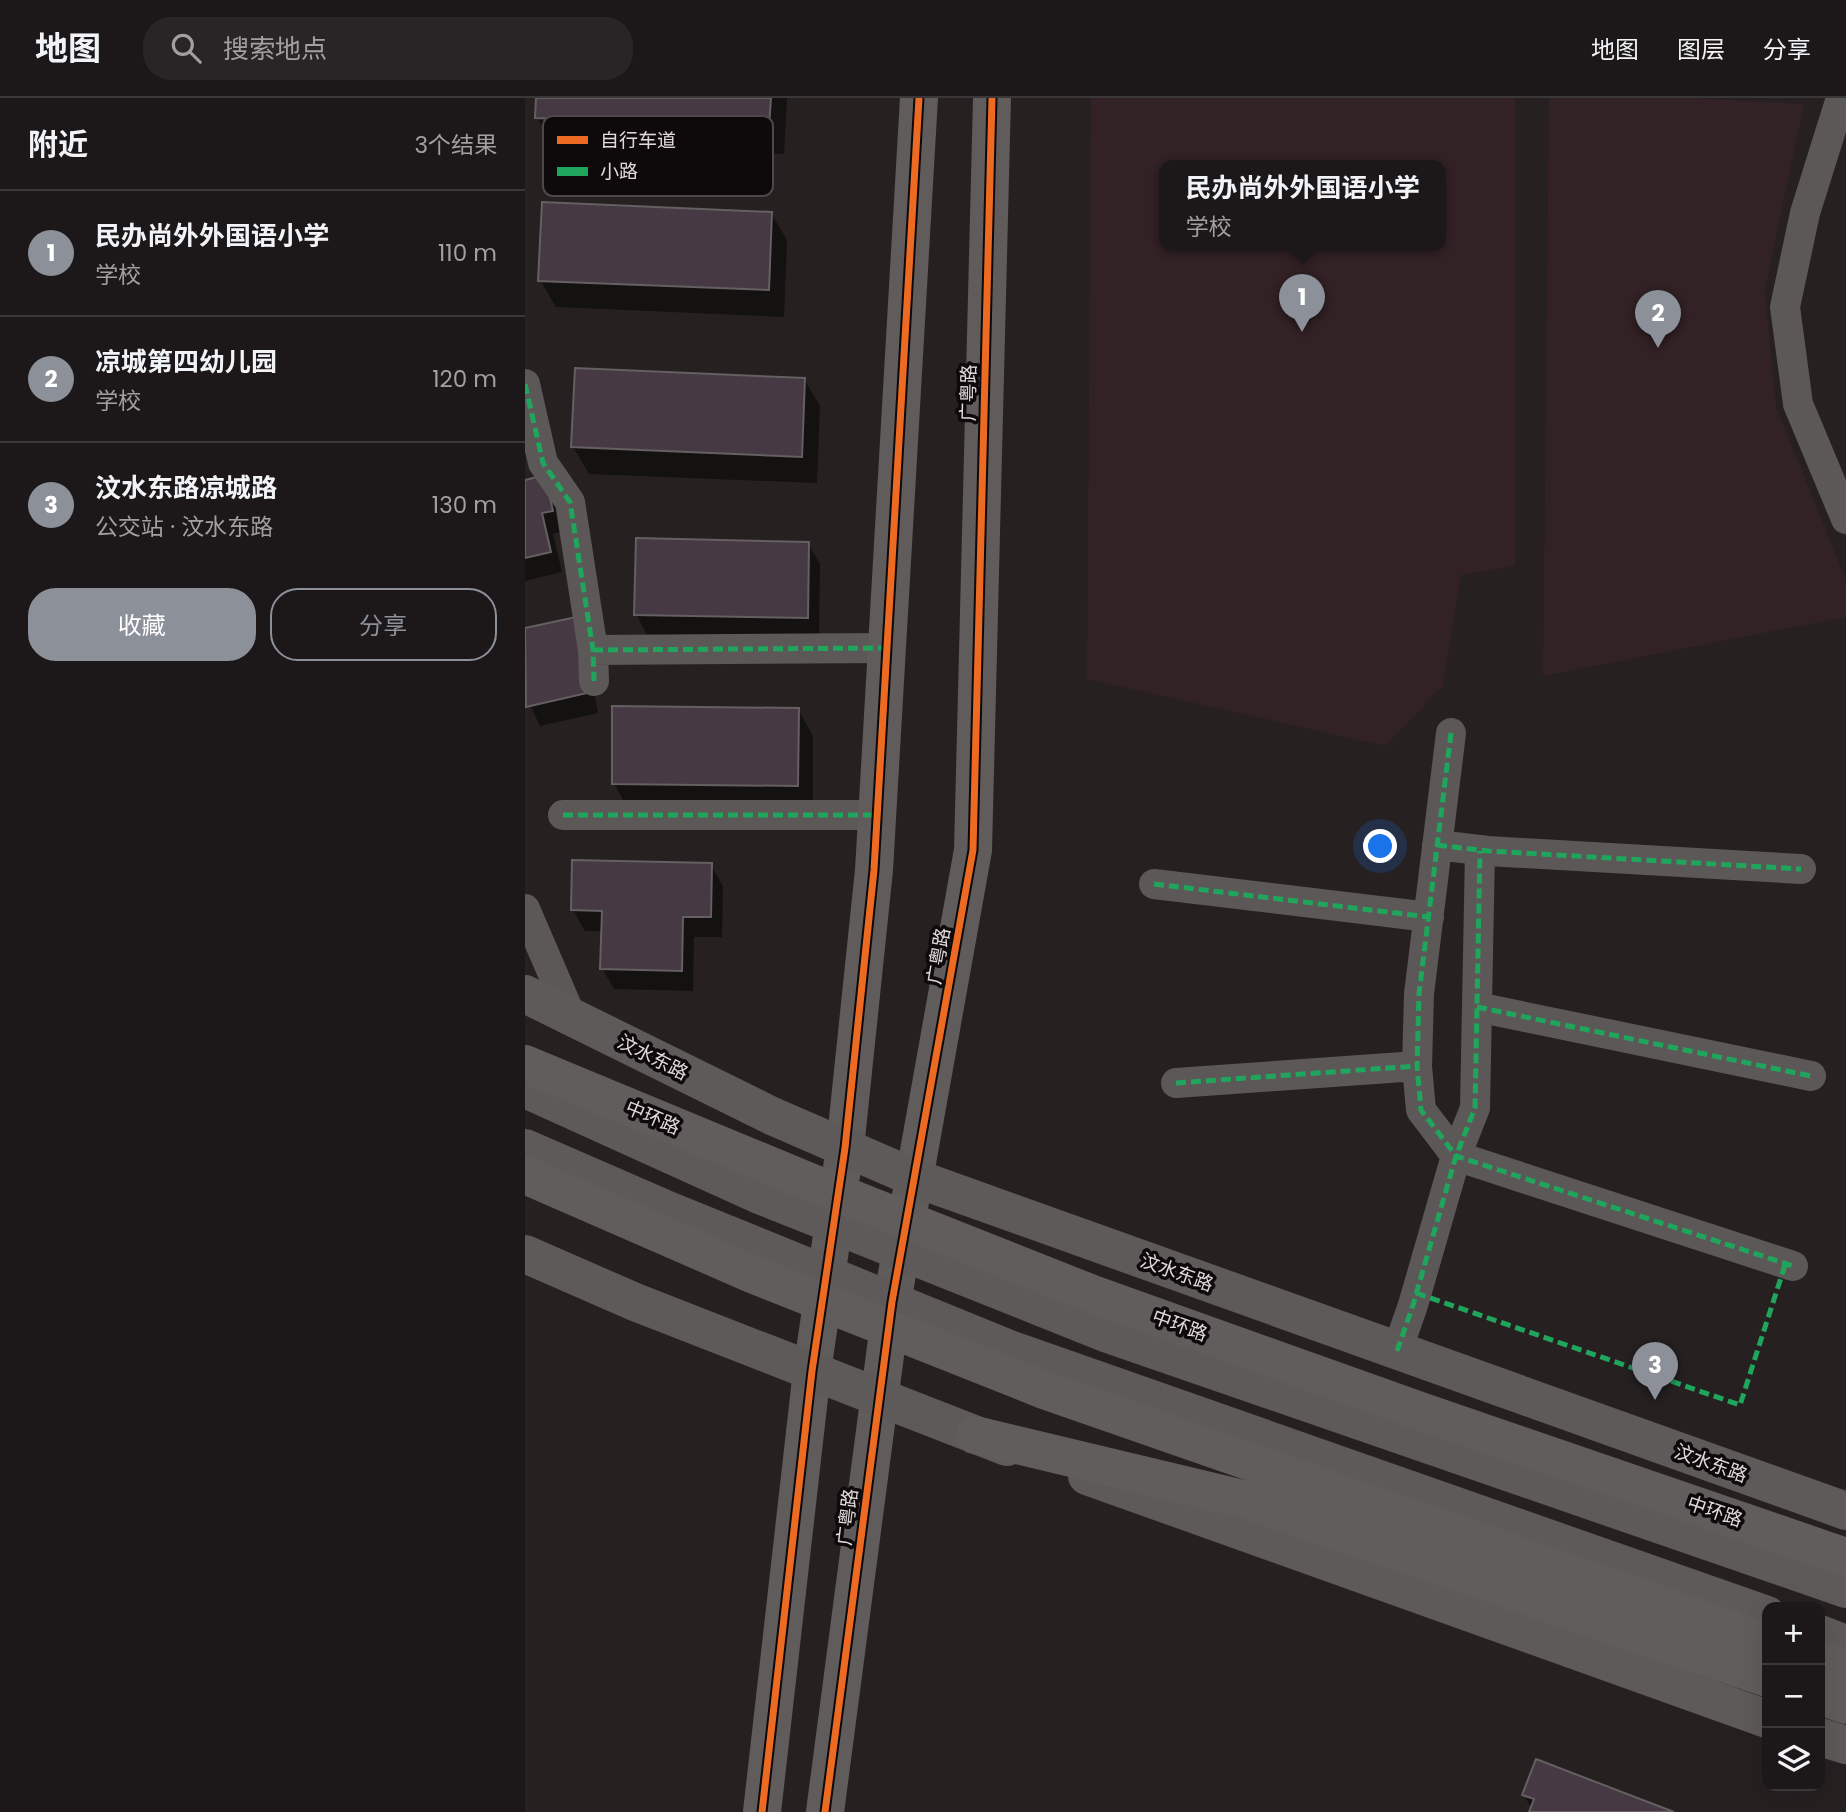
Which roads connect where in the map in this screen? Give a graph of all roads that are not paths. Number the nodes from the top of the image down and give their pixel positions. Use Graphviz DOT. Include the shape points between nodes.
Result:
graph roads {
  1 [pos="919,98"];
  2 [pos="992,98"];
  3 [pos="1841,98"];
  4 [pos="525,384"];
  5 [pos="1846,519"];
  6 [pos="887,648"];
  7 [pos="593,650"];
  8 [pos="594,681"];
  9 [pos="1451,733"];
  10 [pos="563,815"];
  11 [pos="878,815"];
  12 [pos="1437,845"];
  13 [pos="1481,851"];
  14 [pos="1801,869"];
  15 [pos="1154,884"];
  16 [pos="525,909"];
  17 [pos="1429,917"];
  18 [pos="525,994"];
  19 [pos="1477,1007"];
  20 [pos="571,1016"];
  21 [pos="525,1063"];
  22 [pos="1417,1066"];
  23 [pos="1811,1076"];
  24 [pos="1176,1083"];
  25 [pos="525,1089"];
  26 [pos="525,1148"];
  27 [pos="845,1148"];
  28 [pos="1456,1156"];
  29 [pos="525,1175"];
  30 [pos="915,1178"];
  31 [pos="832,1223"];
  32 [pos="901,1251"];
  33 [pos="525,1254"];
  34 [pos="1793,1266"];
  35 [pos="825,1274"];
  36 [pos="892,1302"];
  37 [pos="1397,1351"];
  38 [pos="812,1371"];
  39 [pos="878,1398"];
  40 [pos="975,1435"];
  41 [pos="1735,1471"];
  42 [pos="1400,1486"];
  43 [pos="1846,1511"];
  44 [pos="1627,1512"];
  45 [pos="1846,1557"];
  46 [pos="1846,1590"];
  47 [pos="1762,1613"];
  48 [pos="1825,1636"];
  49 [pos="1762,1640"];
  50 [pos="1846,1644"];
  51 [pos="1568,1650"];
  52 [pos="1825,1662"];
  53 [pos="1846,1670"];
  54 [pos="1762,1676"];
  55 [pos="1825,1698"];
  56 [pos="1846,1705"];
  57 [pos="1762,1717"];
  58 [pos="1825,1739"];
  59 [pos="1846,1745"];
  60 [pos="762,1812"];
  61 [pos="825,1812"];
  1 -- 6 [label="main road"];
  2 -- 30 [label="main road, 广粤路" via="972,850"];
  3 -- 5 [label="street" via="1805,213 1785,307 1798,404"];
  4 -- 7 [label="street" via="543,463 570,502"];
  6 -- 7 [label="street"];
  6 -- 11 [label="main road"];
  7 -- 8 [label="street"];
  9 -- 12 [label="street"];
  10 -- 11 [label="street"];
  11 -- 27 [label="main road"];
  12 -- 13 [label="street"];
  12 -- 17 [label="street"];
  13 -- 14 [label="street"];
  13 -- 19 [label="street"];
  15 -- 17 [label="street"];
  16 -- 20 [label="street"];
  17 -- 22 [label="street" via="1419,994"];
  18 -- 20 [label="main road, 汶水东路"];
  19 -- 23 [label="street"];
  19 -- 28 [label="street" via="1475,1108"];
  20 -- 27 [label="main road, 汶水东路"];
  21 -- 45 [label="highway, 中环路, bridge" via="1095,1295"];
  22 -- 24 [label="street"];
  22 -- 28 [label="street" via="1421,1110"];
  25 -- 31 [label="main road"];
  26 -- 35 [label="main road"];
  27 -- 30 [label="main road, 汶水东路"];
  27 -- 31 [label="main road"];
  28 -- 34 [label="street"];
  28 -- 37 [label="street"];
  29 -- 49 [label="highway, bridge" via="752,1274 1045,1390"];
  30 -- 32 [label="main road, 广粤路"];
  30 -- 37 [label="main road, 汶水东路"];
  31 -- 32 [label="main road"];
  31 -- 35 [label="main road"];
  32 -- 36 [label="main road, 广粤路"];
  32 -- 44 [label="main road" via="1108,1334"];
  33 -- 38 [label="main road"];
  35 -- 36 [label="main road"];
  35 -- 38 [label="main road"];
  36 -- 39 [label="main road, 广粤路"];
  36 -- 42 [label="main road" via="1151,1401"];
  37 -- 41 [label="main road, 汶水东路"];
  38 -- 39 [label="main road"];
  38 -- 60 [label="main road"];
  39 -- 40 [label="main road"];
  39 -- 61 [label="main road, 广粤路"];
  40 -- 51 [label="main road"];
  40 -- 54 [label="highway, bridge" via="1247,1500"];
  41 -- 43 [label="main road, 汶水东路"];
  41 -- 44 [label="main road"];
  42 -- 47 [label="main road"];
  42 -- 51 [label="main road"];
  44 -- 46 [label="main road"];
  48 -- 50 [label="main road"];
  51 -- 57 [label="main road"];
  52 -- 53 [label="highway"];
  55 -- 56 [label="highway"];
  58 -- 59 [label="main road"];
}
